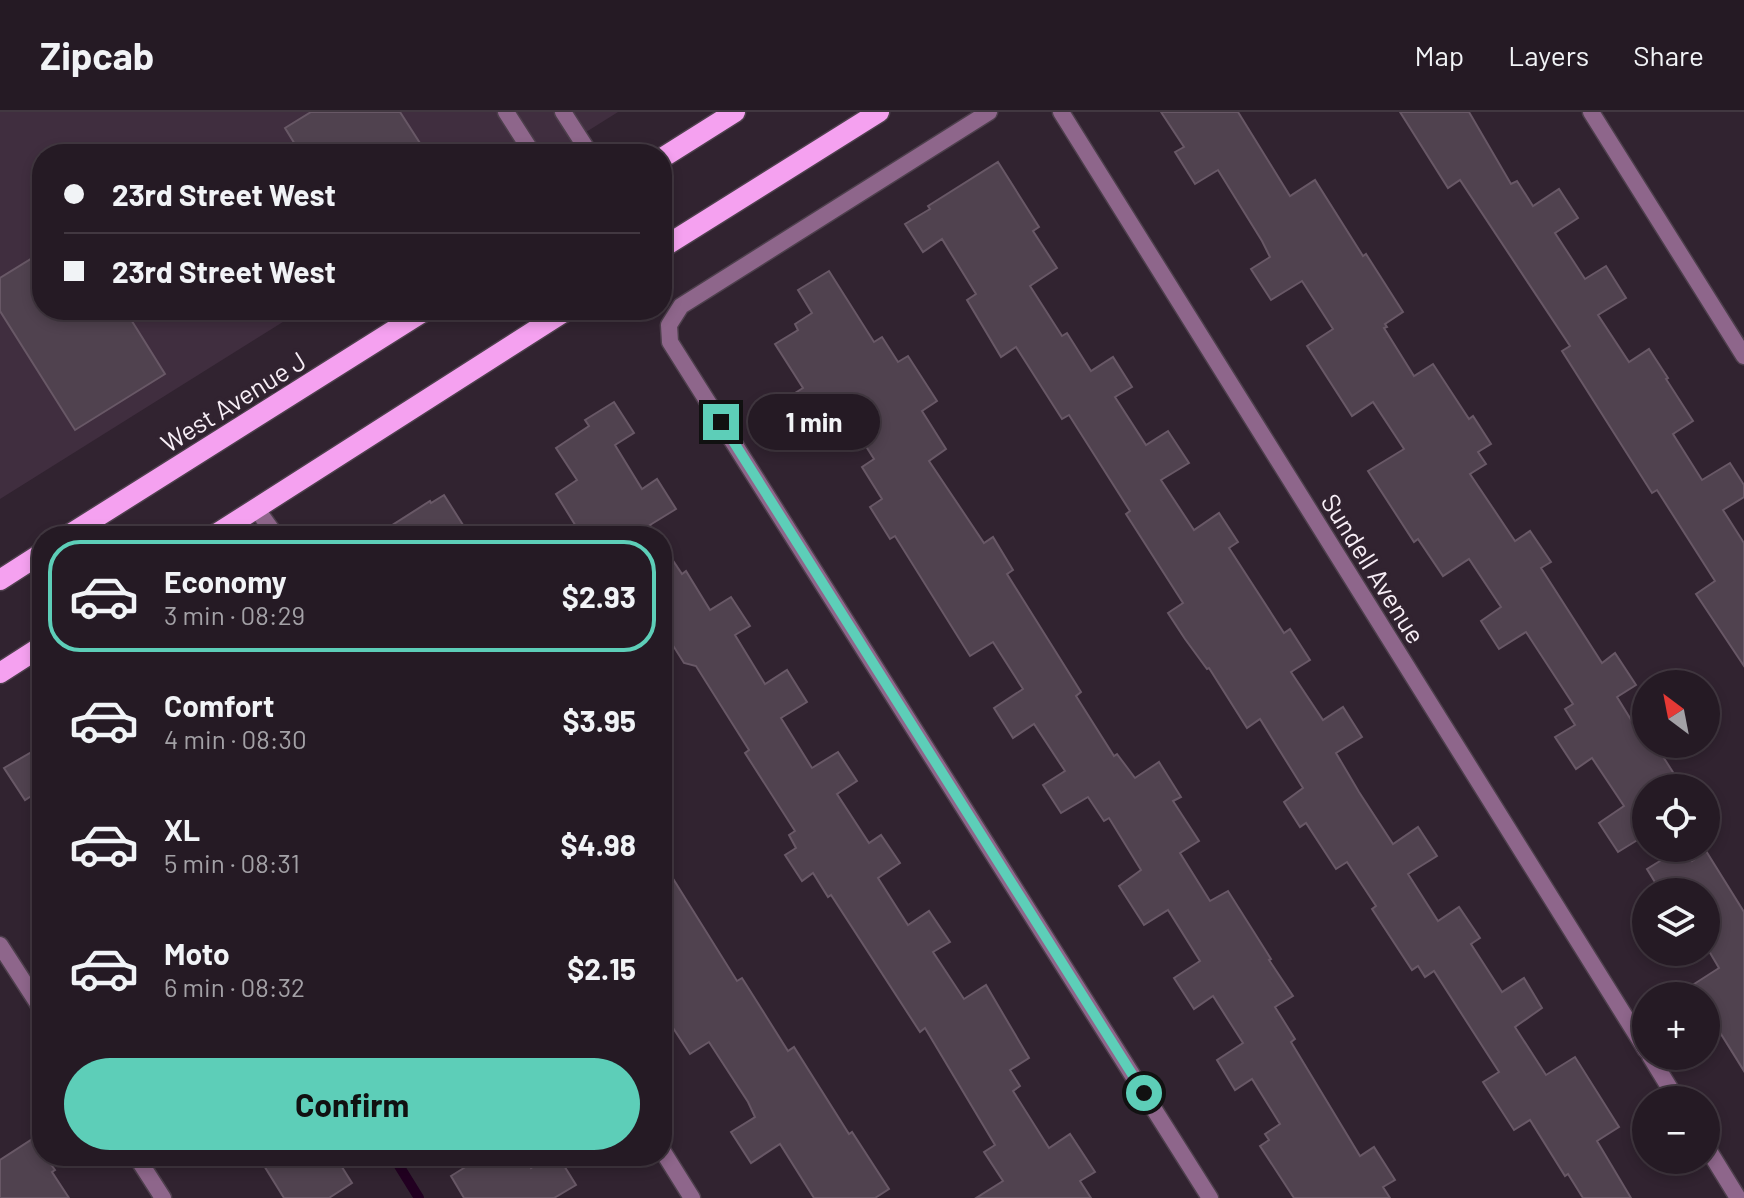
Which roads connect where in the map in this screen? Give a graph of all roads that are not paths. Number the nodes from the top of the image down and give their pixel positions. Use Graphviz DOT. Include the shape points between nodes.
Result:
graph roads {
  1 [pos="506,112"];
  2 [pos="563,112"];
  3 [pos="735,112"];
  4 [pos="879,112"];
  5 [pos="989,112"];
  6 [pos="1061,112"];
  7 [pos="1591,112"];
  8 [pos="527,144"];
  9 [pos="584,144"];
  10 [pos="672,152"];
  11 [pos="672,242"];
  12 [pos="410,320"];
  13 [pos="551,320"];
  14 [pos="1744,356"];
  15 [pos="256,508"];
  16 [pos="83,526"];
  17 [pos="228,526"];
  18 [pos="269,526"];
  19 [pos="32,559"];
  20 [pos="0,580"];
  21 [pos="32,652"];
  22 [pos="0,673"];
  23 [pos="0,945"];
  24 [pos="32,995"];
  25 [pos="1632,1028"];
  26 [pos="142,1166"];
  27 [pos="672,1166"];
  28 [pos="1720,1169"];
  29 [pos="163,1198"];
  30 [pos="692,1198"];
  31 [pos="1210,1198"];
  32 [pos="1738,1198"];
  1 -- 8 [label="street"];
  2 -- 9 [label="street"];
  3 -- 10 [label="main road"];
  4 -- 11 [label="main road"];
  5 -- 31 [label="street" via="681,306 669,325 670,342"];
  6 -- 25 [label="street, Sundell Avenue"];
  7 -- 14 [label="street"];
  12 -- 16 [label="main road, West Avenue J"];
  13 -- 15 [label="main road"];
  15 -- 17 [label="main road"];
  15 -- 18 [label="street"];
  19 -- 20 [label="main road"];
  21 -- 22 [label="main road"];
  23 -- 24 [label="street"];
  26 -- 29 [label="street"];
  27 -- 30 [label="street"];
  28 -- 32 [label="street"];
}
